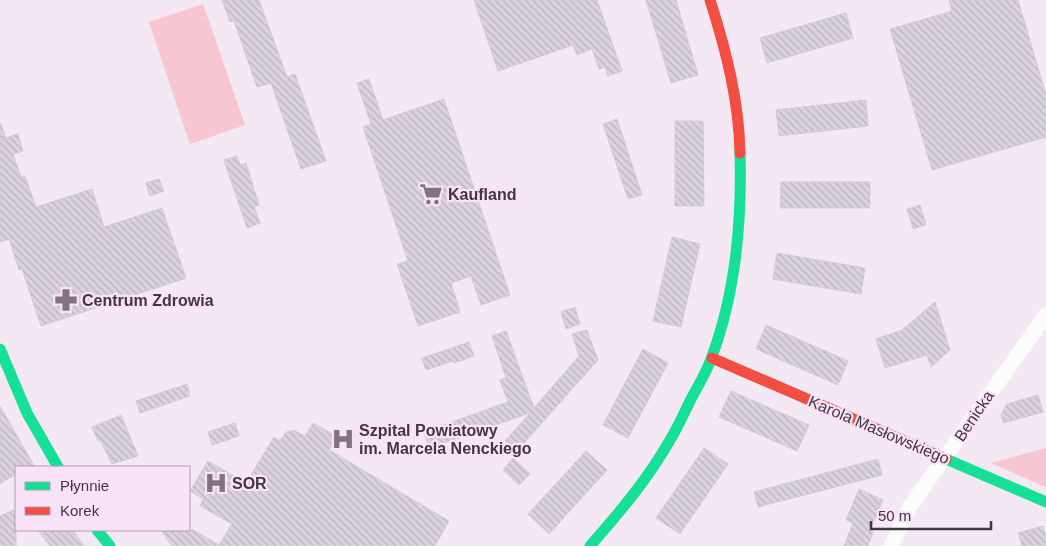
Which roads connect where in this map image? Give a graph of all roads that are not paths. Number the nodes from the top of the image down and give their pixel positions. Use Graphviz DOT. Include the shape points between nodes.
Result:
graph roads {
  1 [pos="710,0"];
  2 [pos="1046,315"];
  3 [pos="0,350"];
  4 [pos="712,358"];
  5 [pos="945,459"];
  6 [pos="57,466"];
  7 [pos="1046,502"];
  8 [pos="98,531"];
  9 [pos="110,546"];
  10 [pos="590,546"];
  11 [pos="891,546"];
  1 -- 4 [label="street" via="732,77 742,166 732,279"];
  2 -- 5 [label="street, Benicka"];
  3 -- 6 [label="street" via="27,414"];
  4 -- 5 [label="street, Karola Masłowskiego"];
  4 -- 10 [label="street" via="670,440 624,508"];
  5 -- 7 [label="street, Karola Masłowskiego"];
  5 -- 11 [label="street, Benicka" via="911,505"];
  8 -- 9 [label="street"];
}
